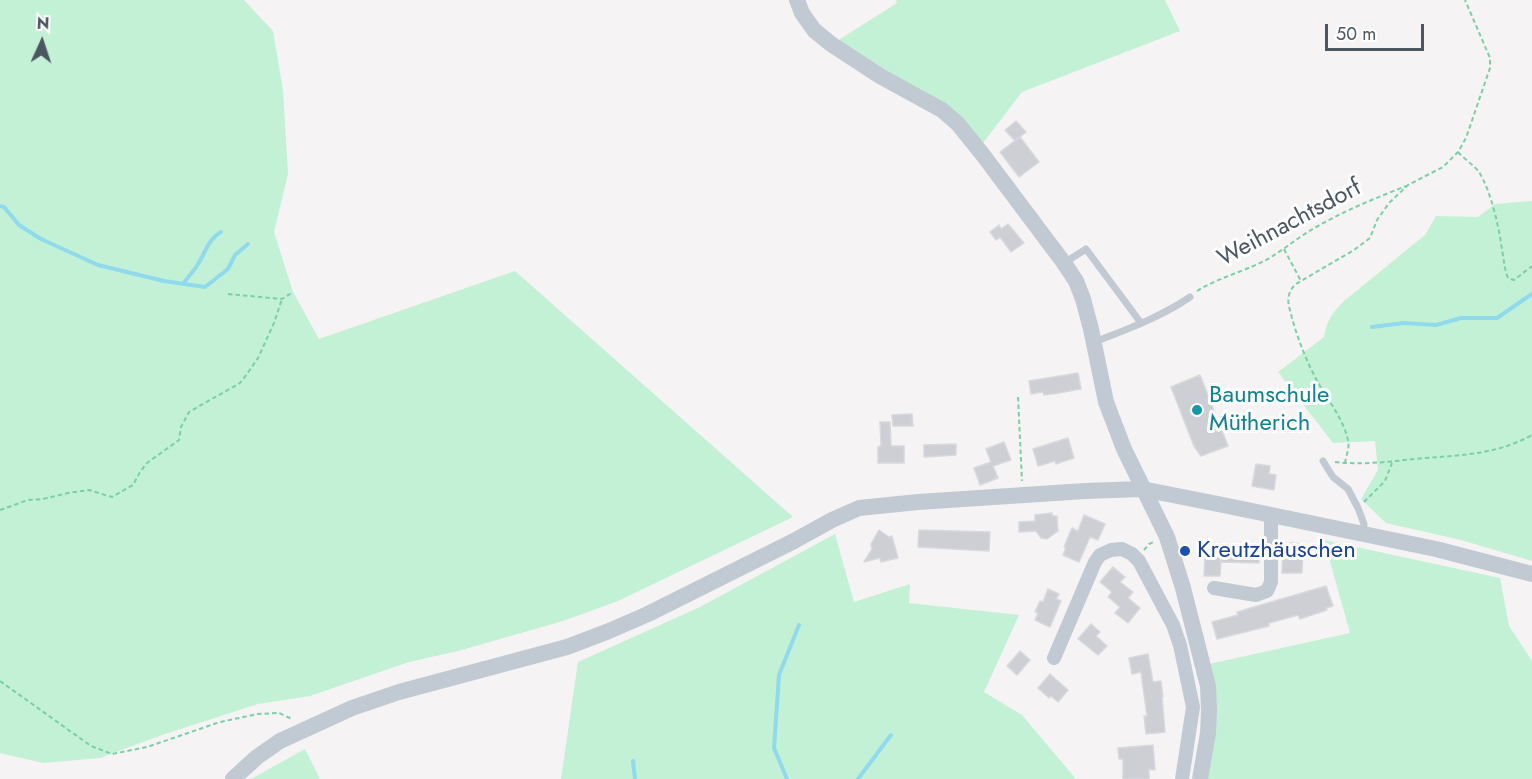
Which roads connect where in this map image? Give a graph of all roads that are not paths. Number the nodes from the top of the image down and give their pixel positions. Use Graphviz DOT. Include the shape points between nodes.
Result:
graph roads {
  1 [pos="797,0"];
  2 [pos="1064,263"];
  3 [pos="1190,297"];
  4 [pos="1141,323"];
  5 [pos="1094,343"];
  6 [pos="1323,461"];
  7 [pos="1142,489"];
  8 [pos="1271,515"];
  9 [pos="1363,534"];
  10 [pos="1532,574"];
  11 [pos="1214,588"];
  12 [pos="1054,658"];
  13 [pos="233,779"];
  14 [pos="1182,779"];
  15 [pos="1200,779"];
  1 -- 2 [label="street" via="814,30 831,44 942,110 958,124"];
  2 -- 4 [label="lane" via="1086,249"];
  2 -- 5 [label="street" via="1076,281"];
  3 -- 4 [label="lane"];
  4 -- 5 [label="lane"];
  5 -- 7 [label="street" via="1106,402"];
  6 -- 9 [label="lane" via="1333,477 1348,489 1364,524"];
  7 -- 8 [label="street"];
  7 -- 13 [label="street" via="859,508 609,631 567,647 352,708 280,741"];
  7 -- 15 [label="street" via="1167,537 1208,686 1208,733"];
  8 -- 9 [label="street"];
  8 -- 11 [label="street" via="1271,582 1267,591 1256,596"];
  9 -- 10 [label="street"];
  12 -- 14 [label="street" via="1100,555 1116,549 1132,554 1160,599 1180,645 1192,707"];
}
